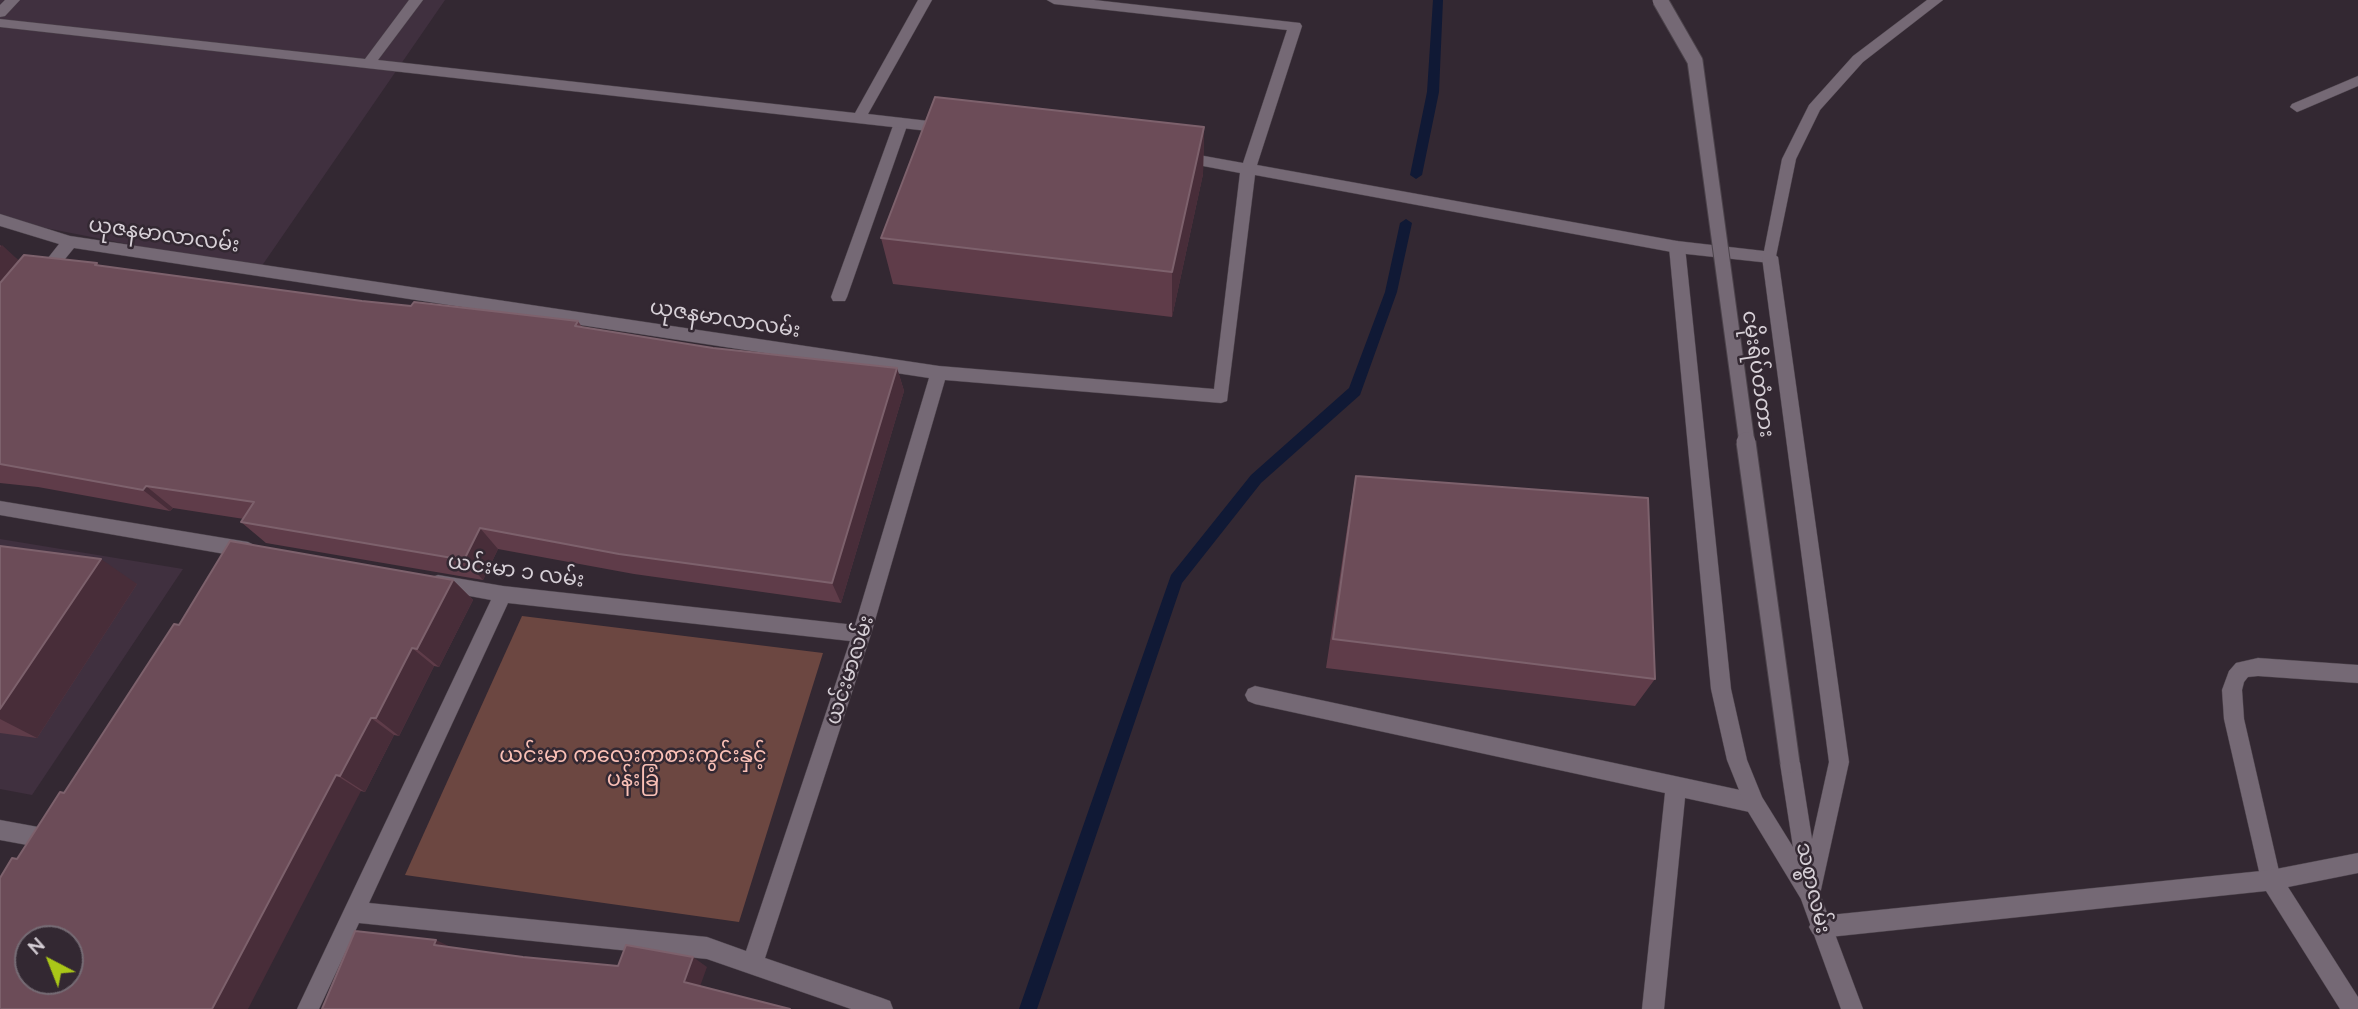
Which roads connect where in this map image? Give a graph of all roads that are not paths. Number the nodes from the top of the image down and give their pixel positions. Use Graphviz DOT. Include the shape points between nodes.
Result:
graph roads {
  1 [pos="13,0"];
  2 [pos="416,0"];
  3 [pos="925,0"];
  4 [pos="1054,0"];
  5 [pos="1660,0"];
  6 [pos="1936,0"];
  7 [pos="0,13"];
  8 [pos="0,23"];
  9 [pos="368,64"];
  10 [pos="2358,81"];
  11 [pos="2297,107"];
  12 [pos="859,118"];
  13 [pos="901,123"];
  14 [pos="956,129"];
  15 [pos="1172,155"];
  16 [pos="1248,169"];
  17 [pos="0,220"];
  18 [pos="70,242"];
  19 [pos="1677,247"];
  20 [pos="1770,257"];
  21 [pos="26,294"];
  22 [pos="839,297"];
  23 [pos="939,373"];
  24 [pos="0,508"];
  25 [pos="232,547"];
  26 [pos="260,552"];
  27 [pos="218,571"];
  28 [pos="422,580"];
  29 [pos="503,594"];
  30 [pos="862,634"];
  31 [pos="2358,674"];
  32 [pos="1255,695"];
  33 [pos="1790,763"];
  34 [pos="1676,787"];
  35 [pos="1754,803"];
  36 [pos="0,830"];
  37 [pos="35,860"];
  38 [pos="2358,863"];
  39 [pos="2270,880"];
  40 [pos="1810,894"];
  41 [pos="354,912"];
  42 [pos="1820,927"];
  43 [pos="752,964"];
  44 [pos="308,1009"];
  45 [pos="882,1009"];
  46 [pos="1653,1009"];
  47 [pos="1852,1009"];
  48 [pos="2353,1009"];
  1 -- 7 [label="street"];
  2 -- 9 [label="street"];
  3 -- 12 [label="street"];
  4 -- 16 [label="street" via="1295,26"];
  5 -- 33 [label="street, ငမိုးရိပ်တံတား, bridge" via="1695,61"];
  6 -- 20 [label="street" via="1858,59 1814,108 1789,159"];
  8 -- 9 [label="street"];
  9 -- 12 [label="street"];
  10 -- 11 [label="street"];
  12 -- 13 [label="street"];
  13 -- 14 [label="street"];
  13 -- 22 [label="street"];
  15 -- 16 [label="street"];
  16 -- 19 [label="street"];
  16 -- 23 [label="street, ယုဇနမာလာလမ်း" via="1221,397"];
  17 -- 18 [label="street, ယုဇနမာလာလမ်း"];
  18 -- 21 [label="street"];
  18 -- 23 [label="street, ယုဇနမာလာလမ်း"];
  19 -- 20 [label="street"];
  19 -- 35 [label="street" via="1721,689 1737,760"];
  20 -- 40 [label="street" via="1839,762"];
  23 -- 30 [label="street, ယင်းမာလမ်း"];
  24 -- 25 [label="street"];
  25 -- 26 [label="street"];
  25 -- 27 [label="street"];
  28 -- 29 [label="street, ယင်းမာ ၁ လမ်း"];
  29 -- 30 [label="street, ယင်းမာ ၁ လမ်း"];
  29 -- 41 [label="street"];
  30 -- 43 [label="street, ယင်းမာလမ်း"];
  31 -- 39 [label="street" via="2258,667 2243,669 2236,677 2234,719"];
  32 -- 34 [label="street"];
  33 -- 40 [label="street, သစ္စာလမ်း"];
  34 -- 35 [label="street"];
  34 -- 46 [label="street"];
  35 -- 40 [label="street"];
  36 -- 37 [label="street" via="52,833"];
  38 -- 39 [label="street"];
  39 -- 42 [label="street"];
  39 -- 48 [label="street"];
  40 -- 42 [label="street, သစ္စာလမ်း"];
  41 -- 43 [label="street" via="707,948"];
  41 -- 44 [label="street"];
  42 -- 47 [label="street, သစ္စာလမ်း"];
  43 -- 45 [label="street"];
}
